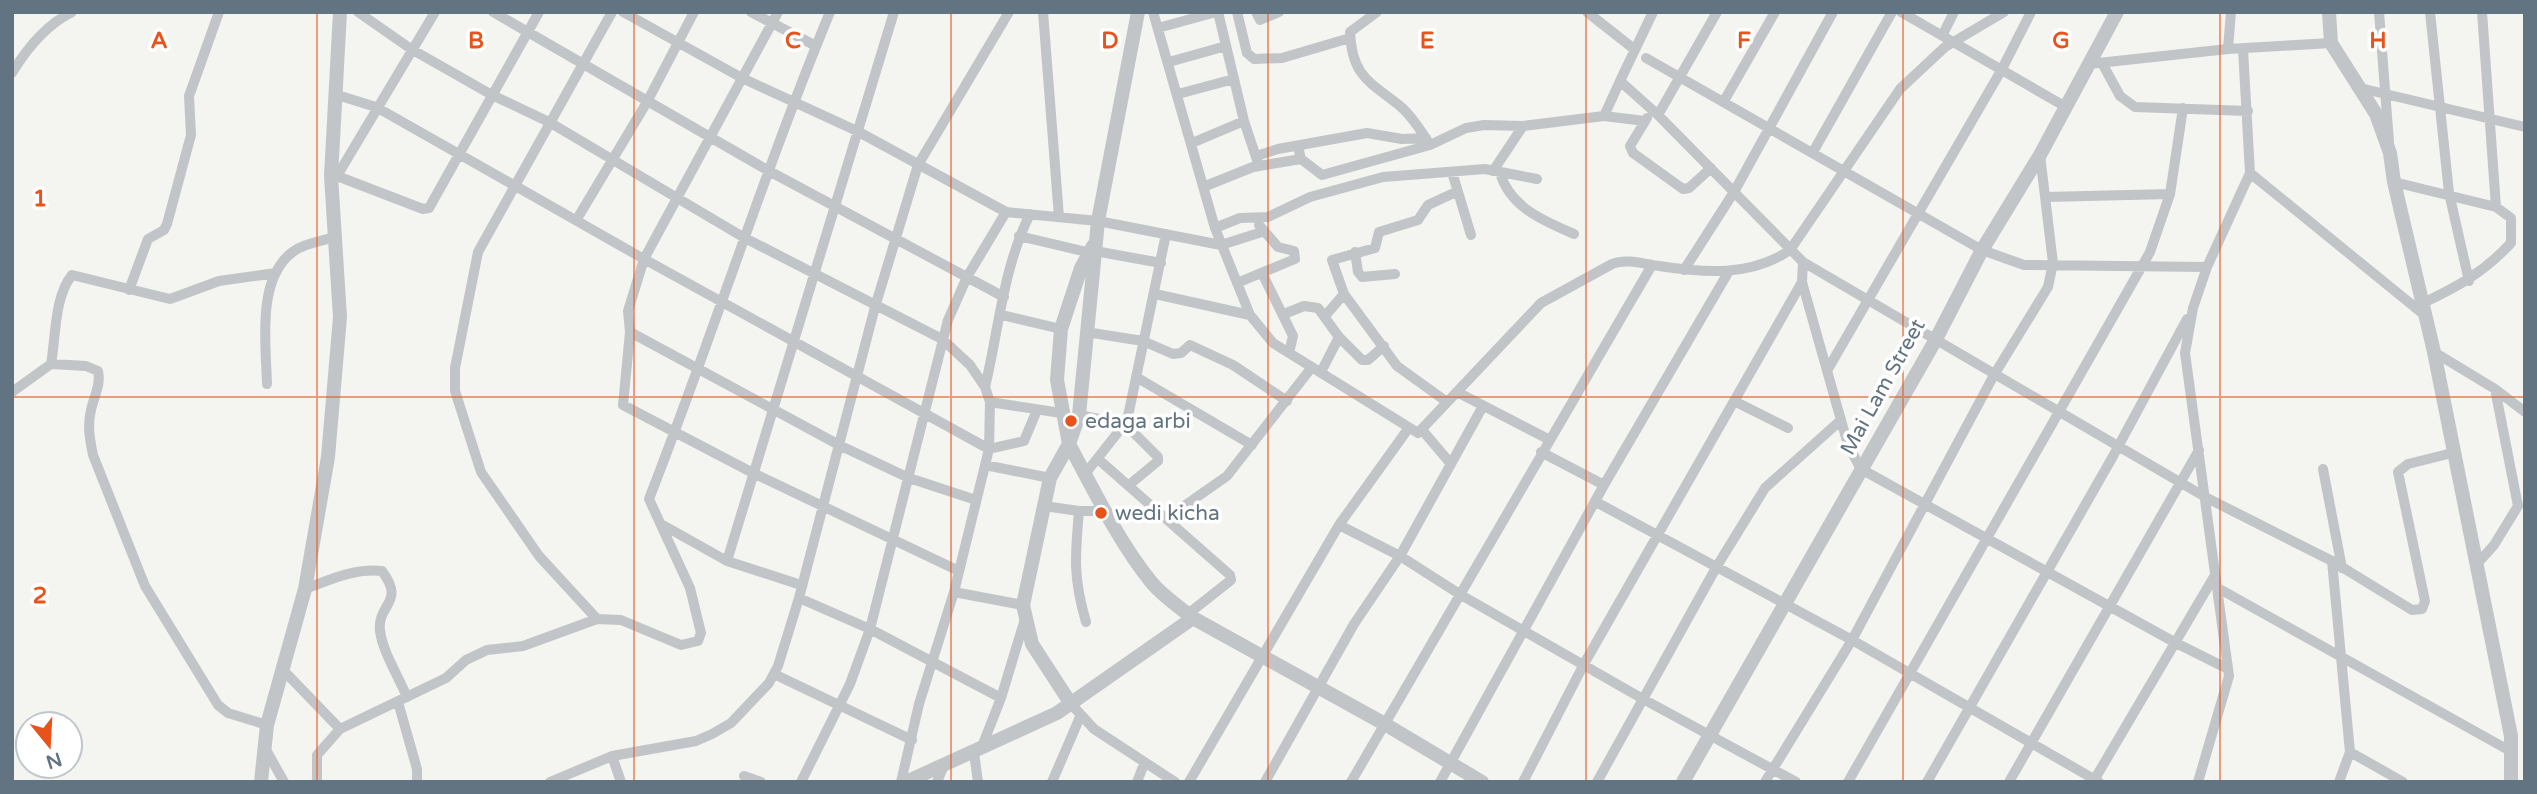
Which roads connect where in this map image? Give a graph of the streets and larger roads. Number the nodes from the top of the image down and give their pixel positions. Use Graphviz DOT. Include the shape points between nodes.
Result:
graph roads {
  1 [pos="72,12"];
  2 [pos="219,12"];
  3 [pos="340,12"];
  4 [pos="358,12"];
  5 [pos="435,12"];
  6 [pos="493,12"];
  7 [pos="539,12"];
  8 [pos="612,12"];
  9 [pos="623,12"];
  10 [pos="694,12"];
  11 [pos="751,12"];
  12 [pos="778,12"];
  13 [pos="830,12"];
  14 [pos="894,12"];
  15 [pos="1009,12"];
  16 [pos="1043,12"];
  17 [pos="1138,12"];
  18 [pos="1153,12"];
  19 [pos="1217,12"];
  20 [pos="1237,12"];
  21 [pos="1256,12"];
  22 [pos="1279,12"];
  23 [pos="1377,12"];
  24 [pos="1587,12"];
  25 [pos="1653,12"];
  26 [pos="1717,12"];
  27 [pos="1775,12"];
  28 [pos="1833,12"];
  29 [pos="1892,12"];
  30 [pos="1901,12"];
  31 [pos="1954,12"];
  32 [pos="2004,12"];
  33 [pos="2031,12"];
  34 [pos="2118,12"];
  35 [pos="2231,12"];
  36 [pos="2329,12"];
  37 [pos="2379,12"];
  38 [pos="2430,12"];
  39 [pos="2482,12"];
  40 [pos="52,16"];
  41 [pos="772,25"];
  42 [pos="1158,28"];
  43 [pos="528,32"];
  44 [pos="1943,34"];
  45 [pos="1350,38"];
  46 [pos="1243,40"];
  47 [pos="1955,41"];
  48 [pos="678,44"];
  49 [pos="2331,44"];
  50 [pos="1226,45"];
  51 [pos="816,46"];
  52 [pos="411,49"];
  53 [pos="1634,49"];
  54 [pos="2228,49"];
  55 [pos="2244,49"];
  56 [pos="1646,58"];
  57 [pos="1169,62"];
  58 [pos="584,63"];
  59 [pos="2096,64"];
  60 [pos="2002,69"];
  61 [pos="12,73"];
  62 [pos="1678,76"];
  63 [pos="742,78"];
  64 [pos="1234,79"];
  65 [pos="1620,81"];
  66 [pos="2360,88"];
  67 [pos="2386,93"];
  68 [pos="334,94"];
  69 [pos="1178,94"];
  70 [pos="492,95"];
  71 [pos="1724,101"];
  72 [pos="647,102"];
  73 [pos="794,102"];
  74 [pos="376,107"];
  75 [pos="2066,107"];
  76 [pos="2183,108"];
  77 [pos="2438,108"];
  78 [pos="2248,111"];
  79 [pos="1655,112"];
  80 [pos="1604,116"];
  81 [pos="2489,117"];
  82 [pos="1244,121"];
  83 [pos="1645,121"];
  84 [pos="549,122"];
  85 [pos="1523,126"];
  86 [pos="2525,127"];
  87 [pos="1768,128"];
  88 [pos="857,131"];
  89 [pos="710,138"];
  90 [pos="1428,141"];
  91 [pos="1192,143"];
  92 [pos="1813,152"];
  93 [pos="1299,153"];
  94 [pos="2390,153"];
  95 [pos="457,154"];
  96 [pos="2040,155"];
  97 [pos="611,159"];
  98 [pos="1378,160"];
  99 [pos="1257,161"];
  100 [pos="918,165"];
  101 [pos="1711,167"];
  102 [pos="769,171"];
  103 [pos="1846,171"];
  104 [pos="1452,172"];
  105 [pos="1496,172"];
  106 [pos="2250,173"];
  107 [pos="334,176"];
  108 [pos="1382,177"];
  109 [pos="1537,179"];
  110 [pos="2394,182"];
  111 [pos="513,185"];
  112 [pos="1203,187"];
  113 [pos="1456,192"];
  114 [pos="1734,192"];
  115 [pos="2449,193"];
  116 [pos="2170,194"];
  117 [pos="2046,197"];
  118 [pos="680,198"];
  119 [pos="833,204"];
  120 [pos="2496,207"];
  121 [pos="1006,212"];
  122 [pos="1919,212"];
  123 [pos="1030,214"];
  124 [pos="1059,217"];
  125 [pos="1256,218"];
  126 [pos="577,219"];
  127 [pos="1098,221"];
  128 [pos="1214,228"];
  129 [pos="1262,232"];
  130 [pos="1166,233"];
  131 [pos="1574,234"];
  132 [pos="1471,235"];
  133 [pos="1019,236"];
  134 [pos="335,237"];
  135 [pos="743,237"];
  136 [pos="894,239"];
  137 [pos="1221,245"];
  138 [pos="1092,248"];
  139 [pos="1790,250"];
  140 [pos="1983,250"];
  141 [pos="1355,253"];
  142 [pos="644,259"];
  143 [pos="1161,262"];
  144 [pos="1803,262"];
  145 [pos="2053,263"];
  146 [pos="1652,265"];
  147 [pos="2207,267"];
  148 [pos="2140,268"];
  149 [pos="1684,270"];
  150 [pos="1729,271"];
  151 [pos="1262,273"];
  152 [pos="276,274"];
  153 [pos="812,274"];
  154 [pos="1395,274"];
  155 [pos="967,277"];
  156 [pos="2469,281"];
  157 [pos="1802,282"];
  158 [pos="1237,283"];
  159 [pos="129,289"];
  160 [pos="1155,294"];
  161 [pos="1344,294"];
  162 [pos="1004,297"];
  163 [pos="720,301"];
  164 [pos="1868,302"];
  165 [pos="875,307"];
  166 [pos="2193,308"];
  167 [pos="2425,310"];
  168 [pos="1284,314"];
  169 [pos="1002,315"];
  170 [pos="1250,315"];
  171 [pos="1325,316"];
  172 [pos="1062,329"];
  173 [pos="630,332"];
  174 [pos="1086,332"];
  175 [pos="1339,337"];
  176 [pos="942,340"];
  177 [pos="1143,341"];
  178 [pos="1935,341"];
  179 [pos="793,342"];
  180 [pos="1384,346"];
  181 [pos="1289,352"];
  182 [pos="2434,352"];
  183 [pos="51,363"];
  184 [pos="699,368"];
  185 [pos="1316,369"];
  186 [pos="1828,369"];
  187 [pos="1994,375"];
  188 [pos="858,376"];
  189 [pos="1136,377"];
  190 [pos="267,384"];
  191 [pos="985,387"];
  192 [pos="2495,389"];
  193 [pos="12,392"];
  194 [pos="1457,392"];
  195 [pos="1287,401"];
  196 [pos="1737,401"];
  197 [pos="990,402"];
  198 [pos="1447,402"];
  199 [pos="1483,406"];
  200 [pos="772,409"];
  201 [pos="1037,410"];
  202 [pos="925,412"];
  203 [pos="2057,412"];
  204 [pos="2525,412"];
  205 [pos="1061,414"];
  206 [pos="1079,415"];
  207 [pos="1841,419"];
  208 [pos="1125,425"];
  209 [pos="1788,428"];
  210 [pos="1408,429"];
  211 [pos="1423,431"];
  212 [pos="675,433"];
  213 [pos="1548,439"];
  214 [pos="1069,444"];
  215 [pos="1252,445"];
  216 [pos="841,446"];
  217 [pos="2117,447"];
  218 [pos="989,449"];
  219 [pos="2199,450"];
  220 [pos="1541,452"];
  221 [pos="2452,453"];
  222 [pos="1098,458"];
  223 [pos="1451,464"];
  224 [pos="985,465"];
  225 [pos="1861,469"];
  226 [pos="2323,469"];
  227 [pos="753,473"];
  228 [pos="1085,474"];
  229 [pos="909,478"];
  230 [pos="1050,478"];
  231 [pos="2180,483"];
  232 [pos="1129,485"];
  233 [pos="1604,485"];
  234 [pos="2207,498"];
  235 [pos="976,500"];
  236 [pos="1596,502"];
  237 [pos="1924,505"];
  238 [pos="1044,506"];
  239 [pos="824,508"];
  240 [pos="1079,511"];
  241 [pos="1107,511"];
  242 [pos="1167,518"];
  243 [pos="661,524"];
  244 [pos="1339,524"];
  245 [pos="1658,533"];
  246 [pos="1985,538"];
  247 [pos="893,541"];
  248 [pos="1400,556"];
  249 [pos="727,561"];
  250 [pos="2332,561"];
  251 [pos="2477,564"];
  252 [pos="1717,566"];
  253 [pos="2342,568"];
  254 [pos="2046,570"];
  255 [pos="959,571"];
  256 [pos="2215,581"];
  257 [pos="802,585"];
  258 [pos="305,589"];
  259 [pos="954,592"];
  260 [pos="1461,596"];
  261 [pos="799,598"];
  262 [pos="1784,604"];
  263 [pos="2111,606"];
  264 [pos="1024,612"];
  265 [pos="1190,616"];
  266 [pos="597,619"];
  267 [pos="1086,622"];
  268 [pos="870,629"];
  269 [pos="1523,630"];
  270 [pos="1852,640"];
  271 [pos="2176,643"];
  272 [pos="1261,654"];
  273 [pos="932,660"];
  274 [pos="2343,660"];
  275 [pos="1584,664"];
  276 [pos="2228,669"];
  277 [pos="284,671"];
  278 [pos="1911,673"];
  279 [pos="774,674"];
  280 [pos="1317,688"];
  281 [pos="1001,698"];
  282 [pos="1643,699"];
  283 [pos="403,700"];
  284 [pos="1071,704"];
  285 [pos="838,706"];
  286 [pos="1970,707"];
  287 [pos="1080,717"];
  288 [pos="1383,723"];
  289 [pos="267,725"];
  290 [pos="340,729"];
  291 [pos="1711,733"];
  292 [pos="912,740"];
  293 [pos="2031,741"];
  294 [pos="264,747"];
  295 [pos="978,751"];
  296 [pos="2512,751"];
  297 [pos="2350,752"];
  298 [pos="612,756"];
  299 [pos="1144,764"];
  300 [pos="1450,764"];
  301 [pos="944,765"];
  302 [pos="1773,768"];
  303 [pos="744,776"];
  304 [pos="2096,781"];
  305 [pos="261,782"];
  306 [pos="284,782"];
  307 [pos="317,782"];
  308 [pos="417,782"];
  309 [pos="551,782"];
  310 [pos="621,782"];
  311 [pos="761,782"];
  312 [pos="801,782"];
  313 [pos="903,782"];
  314 [pos="937,782"];
  315 [pos="978,782"];
  316 [pos="1052,782"];
  317 [pos="1137,782"];
  318 [pos="1175,782"];
  319 [pos="1189,782"];
  320 [pos="1265,782"];
  321 [pos="1351,782"];
  322 [pos="1440,782"];
  323 [pos="1482,782"];
  324 [pos="1523,782"];
  325 [pos="1597,782"];
  326 [pos="1683,782"];
  327 [pos="1765,782"];
  328 [pos="1796,782"];
  329 [pos="1848,782"];
  330 [pos="1927,782"];
  331 [pos="2009,782"];
  332 [pos="2197,782"];
  333 [pos="2339,782"];
  334 [pos="2403,782"];
  335 [pos="2511,782"];
  1 -- 40 [label="street"];
  2 -- 159 [label="street" via="189,96 191,135 167,224 148,239"];
  3 -- 68 [label="street"];
  4 -- 52 [label="street"];
  5 -- 52 [label="street"];
  6 -- 43 [label="street"];
  7 -- 43 [label="street"];
  8 -- 58 [label="street"];
  9 -- 48 [label="street"];
  10 -- 48 [label="street"];
  11 -- 41 [label="street"];
  12 -- 41 [label="street"];
  13 -- 51 [label="street"];
  14 -- 88 [label="street"];
  15 -- 100 [label="street"];
  16 -- 124 [label="street"];
  17 -- 127 [label="street"];
  18 -- 42 [label="street"];
  19 -- 42 [label="street"];
  19 -- 50 [label="street"];
  20 -- 46 [label="street"];
  21 -- 22 [label="street" via="1259,20"];
  23 -- 45 [label="street" via="1353,28"];
  24 -- 53 [label="street"];
  25 -- 53 [label="street"];
  26 -- 62 [label="street"];
  27 -- 71 [label="street"];
  28 -- 87 [label="street"];
  29 -- 92 [label="street"];
  30 -- 44 [label="street"];
  31 -- 44 [label="street"];
  32 -- 47 [label="street"];
  33 -- 60 [label="street"];
  34 -- 59 [label="street, Mai Lam Street"];
  35 -- 54 [label="street"];
  36 -- 49 [label="street"];
  37 -- 67 [label="street"];
  38 -- 77 [label="street"];
  39 -- 81 [label="street"];
  40 -- 61 [label="street"];
  41 -- 51 [label="street"];
  41 -- 63 [label="street"];
  42 -- 57 [label="street"];
  43 -- 58 [label="street"];
  43 -- 70 [label="street"];
  44 -- 47 [label="street"];
  45 -- 46 [label="street" via="1266,61 1249,57"];
  45 -- 90 [label="street" via="1366,82 1399,105"];
  46 -- 50 [label="street"];
  47 -- 60 [label="street"];
  47 -- 103 [label="street" via="1900,89"];
  48 -- 63 [label="street"];
  48 -- 72 [label="street"];
  49 -- 55 [label="street"];
  49 -- 66 [label="street"];
  50 -- 57 [label="street"];
  50 -- 64 [label="street"];
  51 -- 73 [label="street"];
  52 -- 70 [label="street"];
  52 -- 74 [label="street"];
  53 -- 65 [label="street"];
  54 -- 55 [label="street"];
  54 -- 59 [label="street"];
  55 -- 78 [label="street"];
  56 -- 62 [label="street"];
  57 -- 69 [label="street"];
  58 -- 72 [label="street"];
  58 -- 84 [label="street"];
  59 -- 75 [label="street, Mai Lam Street"];
  59 -- 76 [label="street" via="2127,104"];
  60 -- 75 [label="street"];
  60 -- 122 [label="street"];
  62 -- 71 [label="street"];
  62 -- 79 [label="street"];
  63 -- 73 [label="street"];
  63 -- 89 [label="street"];
  64 -- 69 [label="street"];
  64 -- 82 [label="street"];
  65 -- 79 [label="street"];
  65 -- 80 [label="street"];
  66 -- 67 [label="street"];
  66 -- 94 [label="street" via="2385,132"];
  67 -- 77 [label="street"];
  67 -- 94 [label="street"];
  68 -- 74 [label="street"];
  68 -- 107 [label="street"];
  69 -- 91 [label="street"];
  70 -- 84 [label="street"];
  70 -- 95 [label="street"];
  71 -- 87 [label="street"];
  72 -- 89 [label="street"];
  72 -- 97 [label="street"];
  73 -- 88 [label="street"];
  73 -- 102 [label="street"];
  74 -- 95 [label="street"];
  74 -- 107 [label="street"];
  75 -- 96 [label="street, Mai Lam Street"];
  76 -- 78 [label="street"];
  76 -- 116 [label="street"];
  77 -- 81 [label="street"];
  77 -- 115 [label="street"];
  78 -- 106 [label="street"];
  79 -- 83 [label="street"];
  79 -- 101 [label="street"];
  80 -- 83 [label="street"];
  80 -- 85 [label="street"];
  81 -- 86 [label="street"];
  81 -- 120 [label="street"];
  82 -- 91 [label="street"];
  82 -- 99 [label="street"];
  83 -- 101 [label="street" via="1631,150 1684,189"];
  84 -- 97 [label="street"];
  84 -- 111 [label="street"];
  85 -- 90 [label="street" via="1484,125"];
  85 -- 105 [label="street"];
  87 -- 92 [label="street"];
  87 -- 114 [label="street"];
  88 -- 100 [label="street"];
  88 -- 119 [label="street"];
  89 -- 102 [label="street"];
  89 -- 118 [label="street"];
  90 -- 93 [label="street" via="1367,133"];
  90 -- 98 [label="street"];
  91 -- 112 [label="street"];
  92 -- 103 [label="street"];
  93 -- 98 [label="street" via="1322,175"];
  93 -- 99 [label="street" via="1278,149"];
  94 -- 110 [label="street"];
  95 -- 107 [label="street" via="429,208"];
  95 -- 111 [label="street"];
  96 -- 117 [label="street"];
  96 -- 140 [label="street, Mai Lam Street"];
  97 -- 118 [label="street"];
  97 -- 126 [label="street"];
  98 -- 108 [label="street"];
  99 -- 112 [label="street"];
  100 -- 121 [label="street"];
  100 -- 136 [label="street"];
  101 -- 114 [label="street"];
  102 -- 119 [label="street"];
  102 -- 135 [label="street"];
  103 -- 122 [label="street"];
  103 -- 139 [label="street"];
  104 -- 105 [label="street"];
  104 -- 108 [label="street"];
  104 -- 113 [label="street"];
  105 -- 109 [label="street"];
  105 -- 131 [label="street" via="1519,204"];
  106 -- 147 [label="street"];
  106 -- 167 [label="street"];
  107 -- 134 [label="street"];
  108 -- 125 [label="street"];
  110 -- 115 [label="street"];
  110 -- 167 [label="street"];
  111 -- 126 [label="street"];
  111 -- 266 [label="street" via="478,252 455,391 481,472 539,556"];
  112 -- 128 [label="street"];
  113 -- 132 [label="street"];
  113 -- 141 [label="street" via="1428,205 1418,220 1379,232 1375,248"];
  114 -- 139 [label="street"];
  114 -- 149 [label="street"];
  115 -- 120 [label="street"];
  115 -- 156 [label="street"];
  116 -- 117 [label="street"];
  116 -- 148 [label="street"];
  117 -- 145 [label="street"];
  118 -- 135 [label="street"];
  118 -- 142 [label="street"];
  119 -- 136 [label="street"];
  119 -- 153 [label="street"];
  120 -- 156 [label="street" via="2511,218 2511,243"];
  121 -- 123 [label="street"];
  121 -- 155 [label="street"];
  122 -- 140 [label="street"];
  122 -- 164 [label="street"];
  123 -- 124 [label="street"];
  123 -- 133 [label="street"];
  124 -- 127 [label="street"];
  125 -- 128 [label="street" via="1240,218"];
  125 -- 129 [label="street"];
  126 -- 142 [label="street"];
  127 -- 130 [label="street"];
  127 -- 138 [label="street"];
  128 -- 137 [label="street"];
  129 -- 137 [label="street"];
  129 -- 151 [label="street" via="1278,247 1294,251 1295,257"];
  130 -- 137 [label="street"];
  130 -- 143 [label="street"];
  133 -- 138 [label="street"];
  133 -- 162 [label="street"];
  134 -- 152 [label="street" via="296,249"];
  134 -- 258 [label="street" via="340,317 328,457"];
  135 -- 153 [label="street"];
  135 -- 163 [label="street"];
  136 -- 155 [label="street"];
  136 -- 165 [label="street"];
  137 -- 158 [label="street"];
  138 -- 143 [label="street"];
  138 -- 172 [label="street"];
  138 -- 174 [label="street"];
  139 -- 144 [label="street"];
  139 -- 150 [label="street" via="1764,264"];
  140 -- 145 [label="street" via="2024,265"];
  140 -- 178 [label="street, Mai Lam Street"];
  141 -- 154 [label="street" via="1357,272 1362,276"];
  141 -- 161 [label="street" via="1332,260"];
  142 -- 163 [label="street"];
  142 -- 173 [label="street" via="629,302"];
  143 -- 160 [label="street"];
  144 -- 157 [label="street"];
  144 -- 164 [label="street"];
  145 -- 148 [label="street"];
  145 -- 187 [label="street" via="2048,287"];
  146 -- 149 [label="street"];
  146 -- 194 [label="street" via="1617,262 1549,297"];
  146 -- 213 [label="street"];
  147 -- 148 [label="street"];
  147 -- 166 [label="street"];
  148 -- 203 [label="street"];
  149 -- 150 [label="street"];
  150 -- 233 [label="street"];
  151 -- 158 [label="street"];
  151 -- 168 [label="street"];
  152 -- 159 [label="street" via="219,281 170,299"];
  152 -- 190 [label="street" via="266,327"];
  153 -- 165 [label="street"];
  153 -- 179 [label="street"];
  155 -- 162 [label="street"];
  155 -- 176 [label="street"];
  156 -- 167 [label="street"];
  157 -- 186 [label="street"];
  157 -- 196 [label="street"];
  158 -- 170 [label="street"];
  159 -- 183 [label="street" via="72,275 56,324"];
  160 -- 170 [label="street"];
  160 -- 177 [label="street"];
  161 -- 171 [label="street"];
  161 -- 180 [label="street"];
  162 -- 169 [label="street"];
  163 -- 179 [label="street"];
  163 -- 184 [label="street"];
  164 -- 178 [label="street"];
  164 -- 186 [label="street"];
  165 -- 176 [label="street"];
  165 -- 188 [label="street"];
  166 -- 217 [label="street"];
  166 -- 219 [label="street" via="2185,353"];
  167 -- 182 [label="street"];
  168 -- 171 [label="street" via="1307,306 1318,308"];
  168 -- 181 [label="street" via="1293,336"];
  169 -- 172 [label="street"];
  169 -- 191 [label="street"];
  170 -- 181 [label="street" via="1265,336"];
  171 -- 175 [label="street"];
  172 -- 205 [label="street" via="1057,380"];
  173 -- 184 [label="street"];
  173 -- 212 [label="street" via="623,405"];
  174 -- 177 [label="street"];
  174 -- 206 [label="street"];
  175 -- 180 [label="street" via="1365,361"];
  175 -- 185 [label="street"];
  176 -- 191 [label="street" via="970,365"];
  176 -- 202 [label="street"];
  177 -- 189 [label="street"];
  177 -- 195 [label="street" via="1173,354 1181,354 1187,345 1206,351"];
  178 -- 187 [label="street"];
  178 -- 225 [label="street, Mai Lam Street"];
  179 -- 188 [label="street"];
  179 -- 200 [label="street"];
  180 -- 198 [label="street" via="1403,371"];
  181 -- 185 [label="street"];
  182 -- 192 [label="street"];
  182 -- 221 [label="street"];
  183 -- 193 [label="street"];
  183 -- 289 [label="street" via="98,371 100,381 90,412 93,455 145,586 218,705 228,713"];
  184 -- 200 [label="street"];
  184 -- 212 [label="street"];
  185 -- 195 [label="street"];
  185 -- 210 [label="street"];
  186 -- 207 [label="street"];
  187 -- 203 [label="street"];
  187 -- 237 [label="street"];
  188 -- 202 [label="street"];
  188 -- 216 [label="street"];
  189 -- 208 [label="street"];
  189 -- 215 [label="street"];
  191 -- 197 [label="street"];
  192 -- 204 [label="street"];
  192 -- 251 [label="street" via="2518,506"];
  194 -- 198 [label="street"];
  194 -- 199 [label="street"];
  195 -- 215 [label="street"];
  196 -- 209 [label="street"];
  196 -- 245 [label="street"];
  197 -- 201 [label="street"];
  197 -- 218 [label="street"];
  198 -- 211 [label="street"];
  199 -- 213 [label="street"];
  199 -- 223 [label="street"];
  200 -- 216 [label="street"];
  200 -- 227 [label="street"];
  201 -- 205 [label="street"];
  201 -- 218 [label="street" via="1024,440"];
  202 -- 218 [label="street"];
  202 -- 229 [label="street"];
  203 -- 217 [label="street"];
  203 -- 246 [label="street"];
  205 -- 214 [label="street"];
  206 -- 208 [label="street"];
  206 -- 214 [label="street"];
  207 -- 225 [label="street"];
  207 -- 252 [label="street" via="1765,488"];
  208 -- 222 [label="street"];
  208 -- 232 [label="street" via="1159,459"];
  210 -- 211 [label="street"];
  210 -- 244 [label="street"];
  211 -- 223 [label="street"];
  212 -- 227 [label="street"];
  212 -- 243 [label="street" via="649,499"];
  213 -- 220 [label="street"];
  214 -- 228 [label="street"];
  214 -- 230 [label="street"];
  215 -- 242 [label="street" via="1227,476"];
  216 -- 229 [label="street"];
  216 -- 239 [label="street"];
  217 -- 231 [label="street"];
  217 -- 254 [label="street"];
  218 -- 224 [label="street"];
  219 -- 231 [label="street"];
  219 -- 234 [label="street"];
  220 -- 233 [label="street"];
  220 -- 260 [label="street"];
  221 -- 251 [label="street"];
  221 -- 253 [label="street" via="2404,465 2398,472 2425,601 2422,609 2412,610"];
  222 -- 228 [label="street"];
  222 -- 232 [label="street"];
  223 -- 248 [label="street"];
  224 -- 230 [label="street"];
  224 -- 235 [label="street"];
  225 -- 237 [label="street"];
  225 -- 262 [label="street, Mai Lam Street"];
  226 -- 253 [label="street"];
  227 -- 239 [label="street"];
  227 -- 249 [label="street"];
  228 -- 241 [label="street"];
  229 -- 235 [label="street"];
  229 -- 247 [label="street"];
  230 -- 238 [label="street"];
  231 -- 234 [label="street"];
  231 -- 263 [label="street"];
  232 -- 242 [label="street"];
  233 -- 236 [label="street"];
  234 -- 250 [label="street"];
  234 -- 256 [label="street"];
  235 -- 255 [label="street"];
  236 -- 245 [label="street"];
  236 -- 269 [label="street"];
  237 -- 246 [label="street"];
  237 -- 270 [label="street"];
  238 -- 240 [label="street"];
  238 -- 264 [label="street"];
  239 -- 247 [label="street"];
  239 -- 257 [label="street"];
  240 -- 241 [label="street"];
  240 -- 267 [label="street" via="1075,587"];
  241 -- 265 [label="street" via="1153,584"];
  242 -- 265 [label="street" via="1231,577"];
  243 -- 249 [label="street"];
  243 -- 266 [label="street" via="690,588 701,633 698,641 681,645 621,620"];
  244 -- 248 [label="street"];
  244 -- 272 [label="street"];
  245 -- 252 [label="street"];
  245 -- 275 [label="street"];
  246 -- 254 [label="street"];
  246 -- 278 [label="street"];
  247 -- 255 [label="street"];
  247 -- 268 [label="street"];
  248 -- 260 [label="street"];
  248 -- 280 [label="street"];
  249 -- 257 [label="street"];
  250 -- 253 [label="street"];
  250 -- 274 [label="street"];
  251 -- 296 [label="street"];
  252 -- 262 [label="street"];
  252 -- 282 [label="street"];
  254 -- 263 [label="street"];
  254 -- 286 [label="street"];
  255 -- 259 [label="street"];
  256 -- 271 [label="street"];
  256 -- 274 [label="street"];
  256 -- 276 [label="street"];
  257 -- 261 [label="street"];
  258 -- 277 [label="street"];
  258 -- 283 [label="street" via="340,576 382,570 392,584 393,596 380,622 381,634"];
  259 -- 264 [label="street"];
  259 -- 273 [label="street"];
  260 -- 269 [label="street"];
  260 -- 288 [label="street"];
  261 -- 268 [label="street"];
  261 -- 279 [label="street"];
  262 -- 270 [label="street"];
  262 -- 291 [label="street, Mai Lam Street"];
  263 -- 271 [label="street"];
  263 -- 293 [label="street"];
  264 -- 281 [label="street"];
  264 -- 284 [label="street" via="1032,644"];
  265 -- 272 [label="street"];
  265 -- 284 [label="street"];
  266 -- 283 [label="street" via="540,641 487,650"];
  268 -- 273 [label="street"];
  268 -- 285 [label="street"];
  269 -- 275 [label="street"];
  269 -- 300 [label="street"];
  270 -- 278 [label="street"];
  270 -- 302 [label="street"];
  271 -- 276 [label="street"];
  271 -- 304 [label="street"];
  272 -- 280 [label="street"];
  272 -- 319 [label="street"];
  273 -- 281 [label="street"];
  273 -- 292 [label="street"];
  274 -- 296 [label="street"];
  274 -- 297 [label="street"];
  275 -- 282 [label="street"];
  275 -- 324 [label="street"];
  276 -- 332 [label="street" via="2226,691"];
  277 -- 289 [label="street"];
  277 -- 290 [label="street"];
  278 -- 286 [label="street"];
  278 -- 329 [label="street"];
  279 -- 285 [label="street"];
  279 -- 298 [label="street" via="744,711 712,734"];
  280 -- 288 [label="street"];
  280 -- 320 [label="street"];
  281 -- 295 [label="street"];
  282 -- 291 [label="street"];
  282 -- 325 [label="street"];
  283 -- 290 [label="street"];
  283 -- 308 [label="street"];
  284 -- 287 [label="street"];
  284 -- 295 [label="street"];
  285 -- 292 [label="street"];
  285 -- 312 [label="street"];
  286 -- 293 [label="street"];
  286 -- 330 [label="street"];
  287 -- 299 [label="street"];
  287 -- 316 [label="street"];
  288 -- 300 [label="street"];
  288 -- 321 [label="street"];
  289 -- 294 [label="street"];
  290 -- 307 [label="street" via="317,755"];
  291 -- 302 [label="street"];
  291 -- 326 [label="street, Mai Lam Street"];
  292 -- 313 [label="street"];
  293 -- 304 [label="street"];
  293 -- 331 [label="street"];
  294 -- 305 [label="street"];
  294 -- 306 [label="street"];
  295 -- 301 [label="street"];
  295 -- 315 [label="street"];
  296 -- 335 [label="street"];
  297 -- 333 [label="street"];
  297 -- 334 [label="street"];
  298 -- 309 [label="street"];
  298 -- 310 [label="street"];
  299 -- 317 [label="street"];
  299 -- 318 [label="street"];
  300 -- 322 [label="street"];
  300 -- 323 [label="street"];
  301 -- 313 [label="street"];
  301 -- 314 [label="street"];
  302 -- 327 [label="street"];
  302 -- 328 [label="street"];
  303 -- 311 [label="street"];
}
